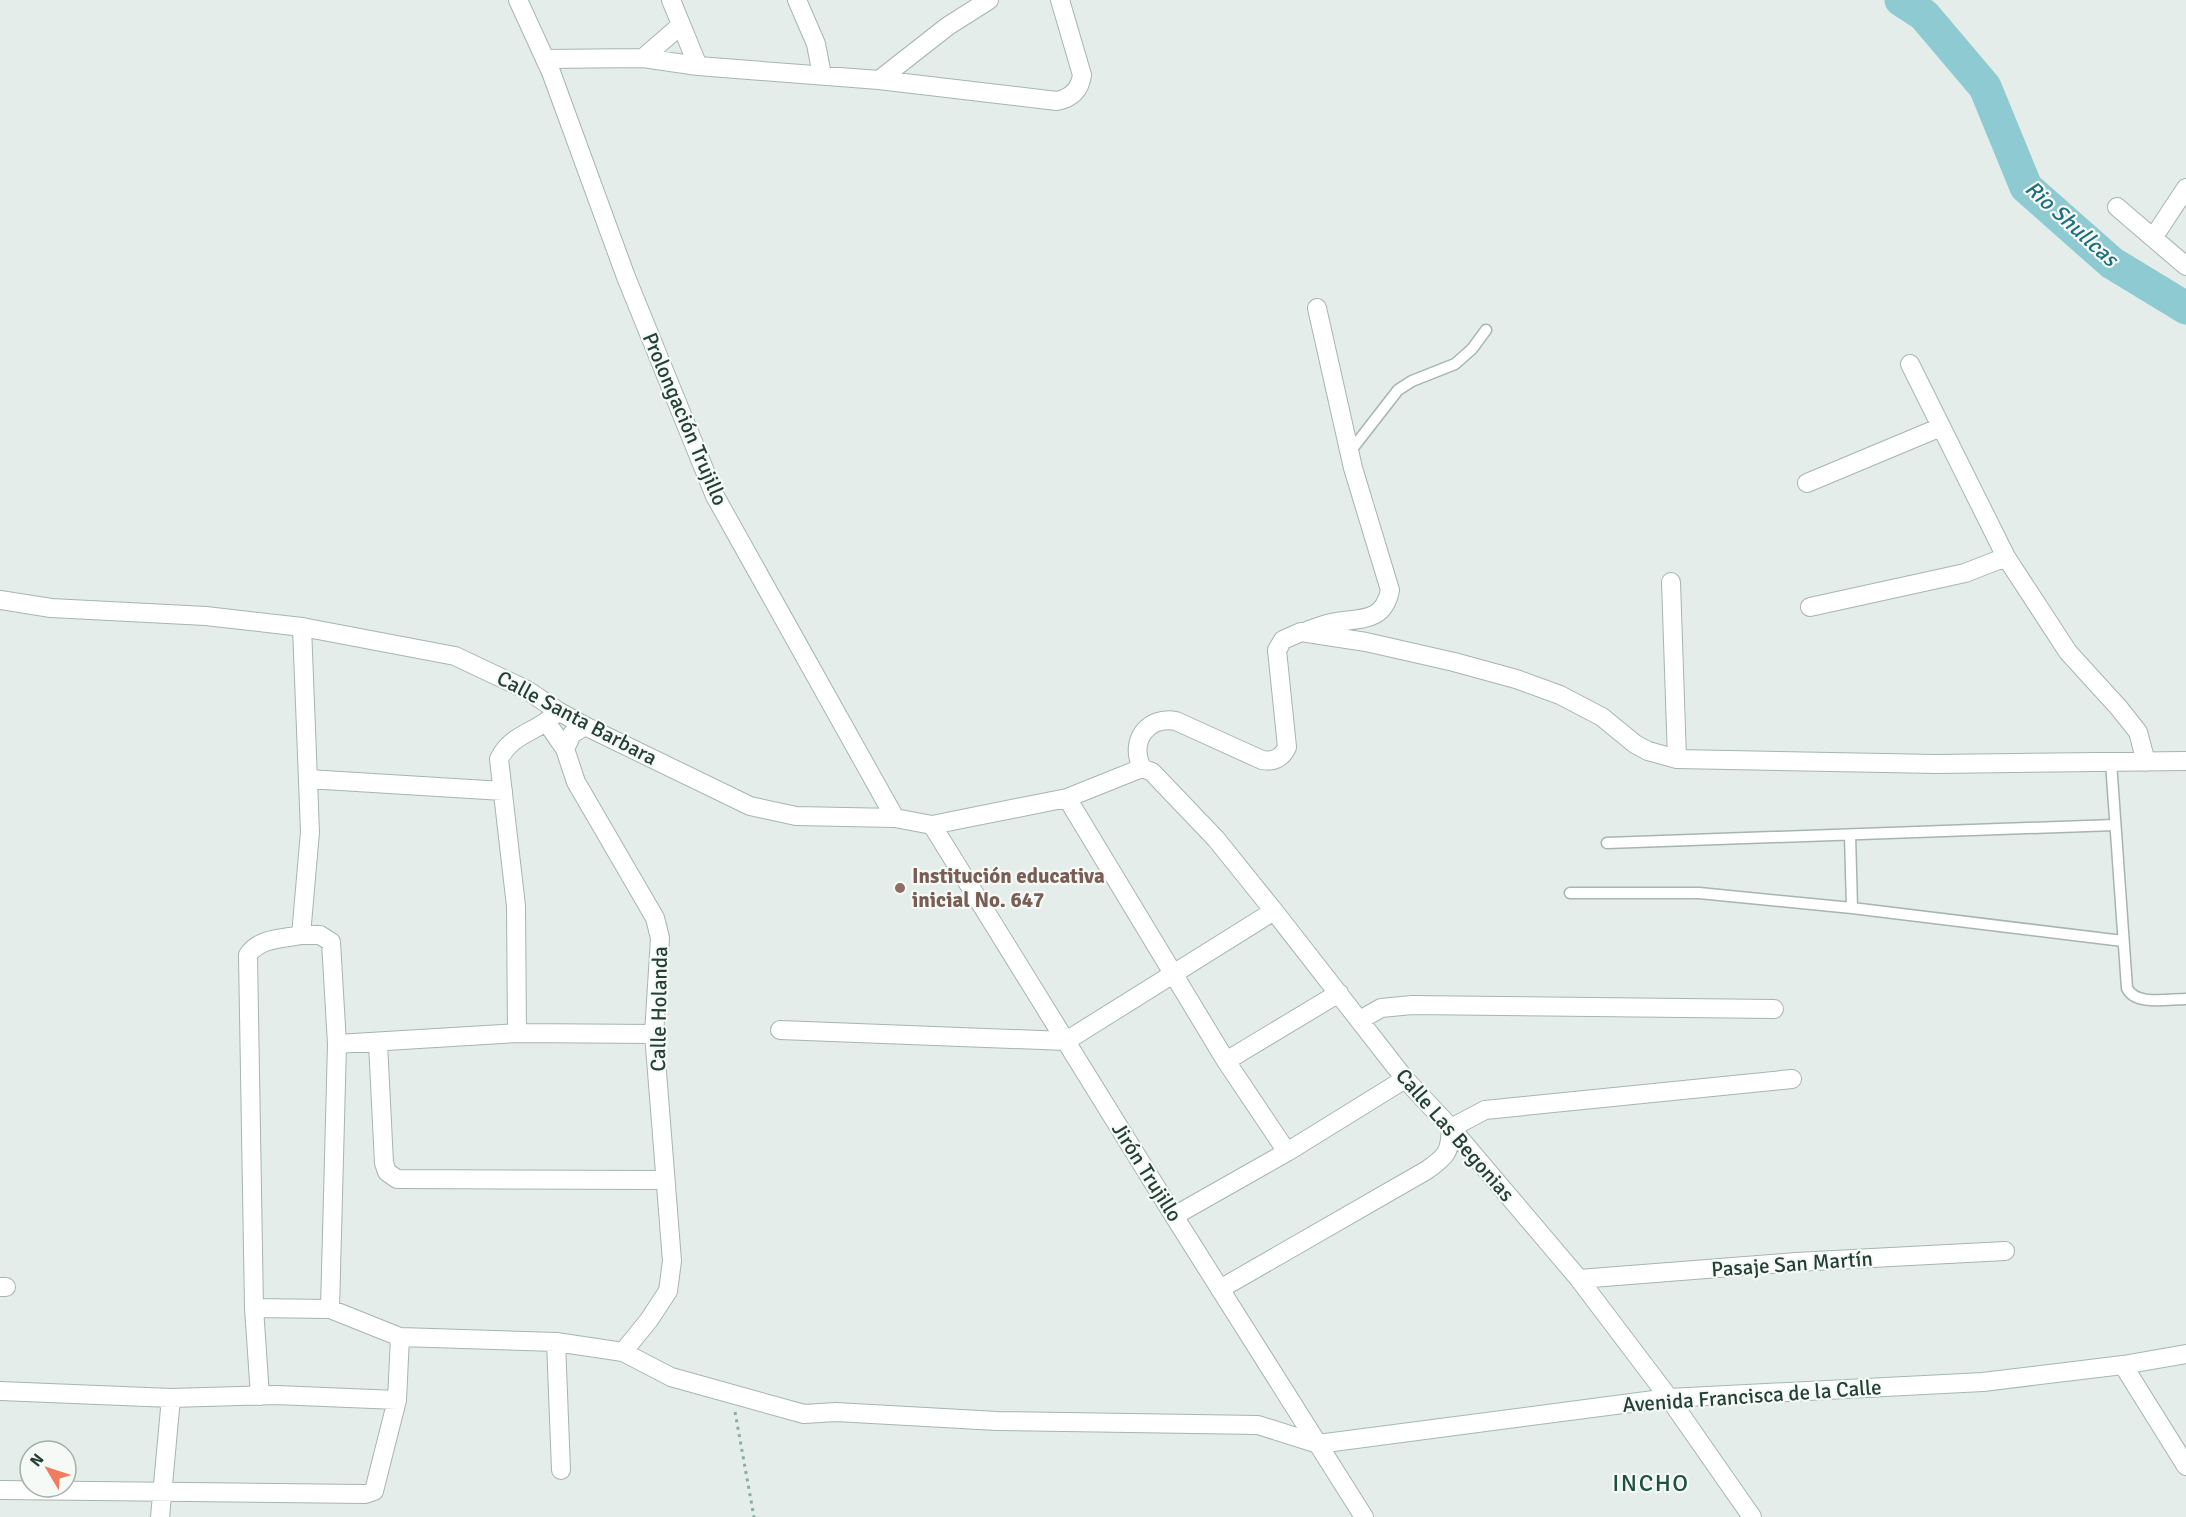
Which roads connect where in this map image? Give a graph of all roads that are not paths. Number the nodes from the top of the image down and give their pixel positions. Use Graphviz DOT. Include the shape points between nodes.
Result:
graph roads {
  1 [pos="518,0"];
  2 [pos="671,0"];
  3 [pos="797,0"];
  4 [pos="989,0"];
  5 [pos="1060,0"];
  6 [pos="681,25"];
  7 [pos="643,58"];
  8 [pos="545,59"];
  9 [pos="698,66"];
  10 [pos="822,75"];
  11 [pos="879,80"];
  12 [pos="2186,188"];
  13 [pos="2117,207"];
  14 [pos="2153,238"];
  15 [pos="2186,266"];
  16 [pos="1317,308"];
  17 [pos="1486,330"];
  18 [pos="1910,364"];
  19 [pos="1941,427"];
  20 [pos="1349,453"];
  21 [pos="1807,483"];
  22 [pos="2006,557"];
  23 [pos="1671,582"];
  24 [pos="0,600"];
  25 [pos="1810,607"];
  26 [pos="302,627"];
  27 [pos="1301,632"];
  28 [pos="552,717"];
  29 [pos="585,726"];
  30 [pos="565,749"];
  31 [pos="1677,759"];
  32 [pos="2186,761"];
  33 [pos="2111,762"];
  34 [pos="2146,762"];
  35 [pos="1142,768"];
  36 [pos="308,779"];
  37 [pos="503,791"];
  38 [pos="1067,798"];
  39 [pos="895,818"];
  40 [pos="932,825"];
  41 [pos="2114,825"];
  42 [pos="1850,835"];
  43 [pos="1607,843"];
  44 [pos="1570,893"];
  45 [pos="1852,908"];
  46 [pos="1274,911"];
  47 [pos="301,935"];
  48 [pos="2123,941"];
  49 [pos="1173,973"];
  50 [pos="1339,993"];
  51 [pos="2186,999"];
  52 [pos="1774,1009"];
  53 [pos="1360,1020"];
  54 [pos="780,1030"];
  55 [pos="517,1033"];
  56 [pos="654,1034"];
  57 [pos="1066,1041"];
  58 [pos="378,1043"];
  59 [pos="337,1044"];
  60 [pos="1226,1061"];
  61 [pos="1405,1079"];
  62 [pos="1792,1079"];
  63 [pos="1451,1128"];
  64 [pos="1287,1152"];
  65 [pos="665,1180"];
  66 [pos="1174,1216"];
  67 [pos="2005,1251"];
  68 [pos="1579,1279"];
  69 [pos="1220,1289"];
  70 [pos="254,1308"];
  71 [pos="330,1310"];
  72 [pos="400,1337"];
  73 [pos="556,1342"];
  74 [pos="623,1352"];
  75 [pos="2186,1354"];
  76 [pos="2123,1365"];
  77 [pos="0,1391"];
  78 [pos="260,1396"];
  79 [pos="171,1398"];
  80 [pos="1669,1398"];
  81 [pos="397,1400"];
  82 [pos="1317,1444"];
  83 [pos="2186,1466"];
  84 [pos="561,1470"];
  85 [pos="0,1490"];
  86 [pos="163,1492"];
  87 [pos="160,1517"];
  88 [pos="1364,1517"];
  89 [pos="1752,1517"];
  1 -- 8 [label="street, Prolongación Trujillo"];
  2 -- 6 [label="street"];
  3 -- 10 [label="street" via="816,44"];
  4 -- 11 [label="street" via="948,26"];
  5 -- 11 [label="street" via="1082,75 1079,87 1064,100"];
  6 -- 7 [label="street"];
  6 -- 9 [label="street"];
  7 -- 8 [label="street"];
  7 -- 9 [label="street"];
  8 -- 39 [label="street, Prolongación Trujillo" via="626,277 715,496"];
  9 -- 10 [label="street"];
  10 -- 11 [label="street"];
  12 -- 14 [label="street"];
  13 -- 14 [label="street"];
  14 -- 15 [label="street"];
  16 -- 20 [label="street"];
  17 -- 20 [label="lane" via="1455,364 1398,390"];
  18 -- 19 [label="street"];
  19 -- 21 [label="street"];
  19 -- 22 [label="street"];
  20 -- 27 [label="street" via="1382,560 1390,590 1388,598 1382,608 1360,621 1336,622"];
  22 -- 25 [label="street" via="1965,573"];
  22 -- 34 [label="street" via="2068,652 2138,732"];
  23 -- 31 [label="street"];
  24 -- 26 [label="street, Calle Santa Barbara" via="51,608 206,616"];
  26 -- 28 [label="street, Calle Santa Barbara" via="455,656 527,690"];
  26 -- 36 [label="street"];
  27 -- 31 [label="street" via="1455,662 1539,686 1602,717 1648,751"];
  27 -- 35 [label="street" via="1283,640 1277,650 1287,747 1281,757 1262,760 1176,721 1162,720 1149,726 1141,737 1138,750"];
  28 -- 29 [label="street, Calle Santa Barbara"];
  28 -- 30 [label="street, Calle Holanda"];
  28 -- 37 [label="street" via="505,747 499,759"];
  29 -- 30 [label="street" via="572,735"];
  29 -- 39 [label="street, Calle Santa Barbara" via="750,806 796,816"];
  30 -- 56 [label="street, Calle Holanda" via="576,782 655,918 660,938"];
  31 -- 33 [label="street" via="1936,764"];
  32 -- 34 [label="street"];
  33 -- 34 [label="street"];
  33 -- 41 [label="lane"];
  35 -- 38 [label="street, Calle Santa Barbara"];
  35 -- 46 [label="street, Calle Las Begonias" via="1152,772 1216,840"];
  36 -- 37 [label="street"];
  36 -- 47 [label="street" via="309,832"];
  37 -- 55 [label="street" via="516,906"];
  38 -- 40 [label="street, Calle Santa Barbara"];
  38 -- 49 [label="street"];
  39 -- 40 [label="street, Calle Santa Barbara"];
  40 -- 57 [label="street, Jirón Trujillo"];
  41 -- 42 [label="lane"];
  41 -- 48 [label="lane"];
  42 -- 43 [label="lane"];
  42 -- 45 [label="lane"];
  44 -- 45 [label="lane" via="1699,893"];
  45 -- 48 [label="lane"];
  46 -- 49 [label="street"];
  46 -- 50 [label="street, Calle Las Begonias"];
  47 -- 59 [label="street" via="320,935 331,942"];
  47 -- 70 [label="street" via="260,943 248,956"];
  48 -- 51 [label="lane" via="2130,994 2139,999"];
  49 -- 57 [label="street"];
  49 -- 60 [label="street"];
  50 -- 53 [label="street, Calle Las Begonias"];
  50 -- 60 [label="street"];
  52 -- 53 [label="street" via="1412,1005 1381,1008"];
  53 -- 61 [label="street, Calle Las Begonias"];
  54 -- 57 [label="street"];
  55 -- 56 [label="street"];
  55 -- 58 [label="street"];
  56 -- 65 [label="street, Calle Holanda"];
  57 -- 66 [label="street, Jirón Trujillo"];
  58 -- 59 [label="street"];
  58 -- 65 [label="street" via="384,1162 387,1172 397,1179"];
  59 -- 71 [label="street"];
  60 -- 64 [label="street"];
  61 -- 63 [label="street, Calle Las Begonias"];
  61 -- 64 [label="street"];
  62 -- 63 [label="street" via="1485,1110"];
  63 -- 68 [label="street, Calle Las Begonias"];
  63 -- 69 [label="street" via="1450,1147 1444,1158 1427,1170"];
  64 -- 66 [label="street"];
  65 -- 74 [label="street, Calle Holanda" via="672,1261 668,1291"];
  66 -- 69 [label="street, Jirón Trujillo"];
  67 -- 68 [label="street, Pasaje San Martín"];
  68 -- 80 [label="street, Calle Las Begonias"];
  69 -- 82 [label="street, Jirón Trujillo"];
  70 -- 71 [label="street"];
  70 -- 78 [label="street"];
  71 -- 72 [label="street"];
  72 -- 73 [label="street"];
  72 -- 81 [label="street"];
  73 -- 74 [label="street"];
  73 -- 84 [label="street"];
  74 -- 82 [label="street" via="671,1377 804,1414 1258,1425"];
  75 -- 76 [label="street, Avenida Francisca de la Calle"];
  76 -- 80 [label="street, Avenida Francisca de la Calle" via="1983,1383"];
  76 -- 83 [label="street"];
  77 -- 79 [label="street"];
  78 -- 79 [label="street"];
  78 -- 81 [label="street"];
  79 -- 86 [label="street"];
  80 -- 82 [label="street, Avenida Francisca de la Calle"];
  80 -- 89 [label="street, Calle Las Begonias"];
  81 -- 86 [label="street" via="374,1491"];
  82 -- 88 [label="street, Jirón Trujillo"];
  85 -- 86 [label="street"];
  86 -- 87 [label="street"];
}
